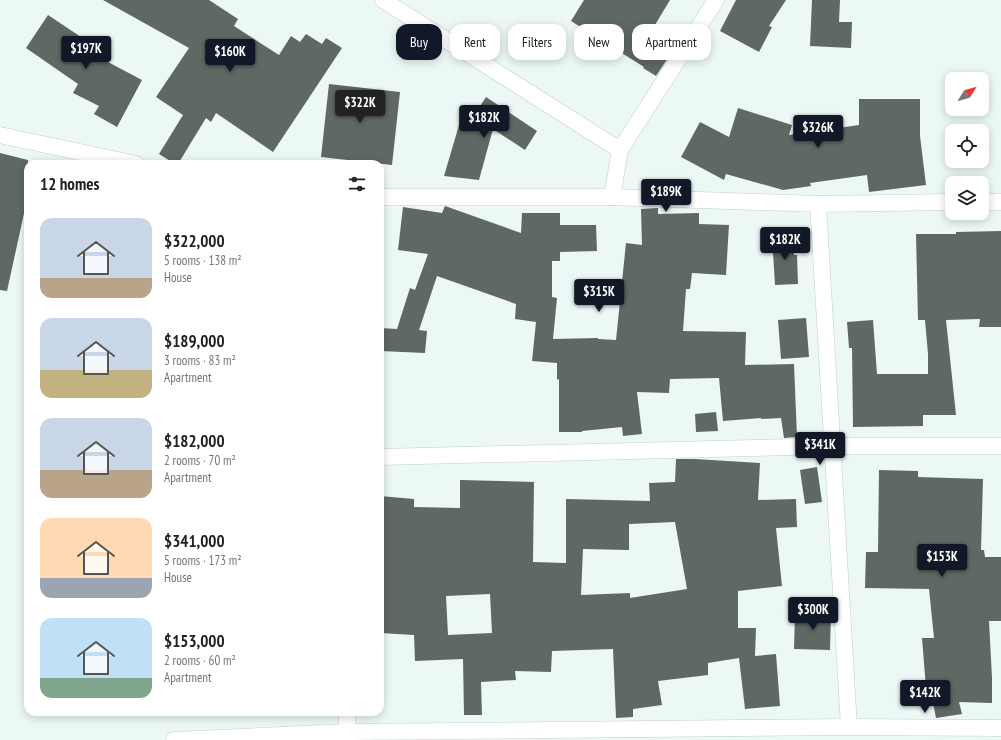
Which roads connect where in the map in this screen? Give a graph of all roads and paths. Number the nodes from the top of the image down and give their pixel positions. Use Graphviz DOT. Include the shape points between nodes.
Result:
graph roads {
  1 [pos="716,0"];
  2 [pos="387,1"];
  3 [pos="0,135"];
  4 [pos="620,150"];
  5 [pos="117,160"];
  6 [pos="384,197"];
  7 [pos="612,197"];
  8 [pos="945,202"];
  9 [pos="989,202"];
  10 [pos="1001,202"];
  11 [pos="818,204"];
  12 [pos="833,446"];
  13 [pos="1001,446"];
  14 [pos="384,457"];
  15 [pos="347,716"];
  16 [pos="849,727"];
  17 [pos="1001,728"];
  18 [pos="347,732"];
  19 [pos="174,740"];
  20 [pos="184,740"];
  1 -- 4 [label="street"];
  2 -- 4 [label="street"];
  3 -- 5 [label="street"];
  4 -- 7 [label="street"];
  6 -- 7 [label="street"];
  7 -- 11 [label="street"];
  8 -- 11 [label="street"];
  9 -- 10 [label="street"];
  11 -- 12 [label="street"];
  12 -- 13 [label="street"];
  12 -- 14 [label="street"];
  12 -- 16 [label="street"];
  15 -- 18 [label="street"];
  16 -- 17 [label="street"];
  16 -- 18 [label="street"];
  18 -- 20 [label="street"];
  19 -- 20 [label="street"];
}
